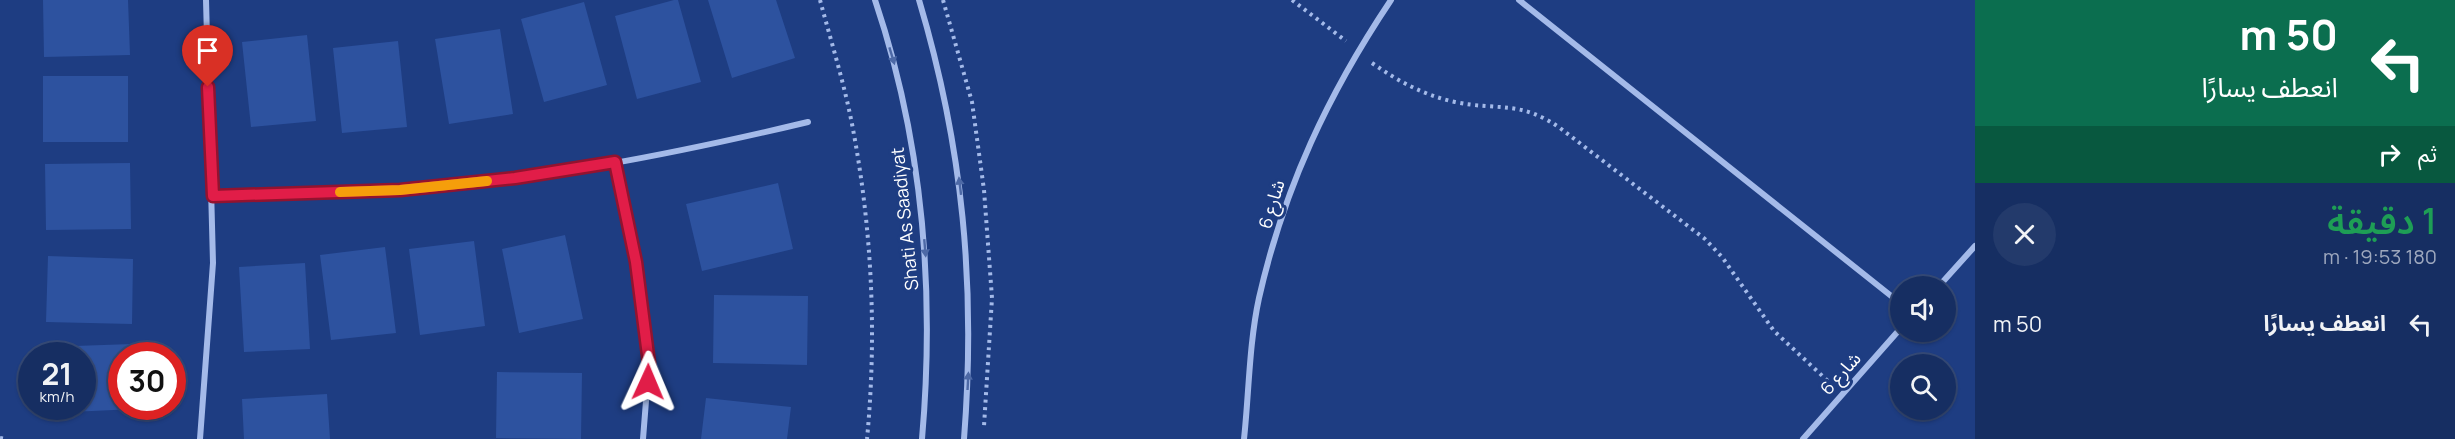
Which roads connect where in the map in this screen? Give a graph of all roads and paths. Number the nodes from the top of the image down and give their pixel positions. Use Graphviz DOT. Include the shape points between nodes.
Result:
graph roads {
  1 [pos="206,0"];
  2 [pos="820,0"];
  3 [pos="875,0"];
  4 [pos="919,0"];
  5 [pos="1292,0"];
  6 [pos="1391,0"];
  7 [pos="1519,0"];
  8 [pos="1358,50"];
  9 [pos="808,122"];
  10 [pos="615,162"];
  11 [pos="213,196"];
  12 [pos="1975,246"];
  13 [pos="1948,276"];
  14 [pos="1890,295"];
  15 [pos="1890,340"];
  16 [pos="1842,393"];
  17 [pos="0,438"];
  18 [pos="6,439"];
  19 [pos="200,439"];
  20 [pos="643,439"];
  21 [pos="867,439"];
  22 [pos="922,439"];
  23 [pos="964,439"];
  24 [pos="1244,439"];
  25 [pos="1803,439"];
  1 -- 11 [label="street"];
  2 -- 21 [label="path" via="852,123 865,206 873,294 873,382"];
  3 -- 22 [label="street, Shati As Saadiyat, one-way" via="895,66 920,194 929,322"];
  23 -- 4 [label="street, one-way" via="970,328 964,214 946,102"];
  5 -- 8 [label="path"];
  6 -- 8 [label="street, شارع 6"];
  7 -- 14 [label="street"];
  8 -- 16 [label="path" via="1416,90 1457,102 1520,108 1540,114 1560,128 1705,239 1774,331"];
  8 -- 24 [label="street, شارع 6" via="1321,116 1290,188 1259,300"];
  9 -- 10 [label="street" via="685,152"];
  10 -- 11 [label="street" via="400,190"];
  10 -- 20 [label="street" via="636,262 649,363"];
  11 -- 19 [label="street" via="213,263"];
  12 -- 13 [label="street"];
  15 -- 16 [label="street, شارع 6"];
  16 -- 25 [label="street, شارع 6"];
  17 -- 18 [label="path"];
}
